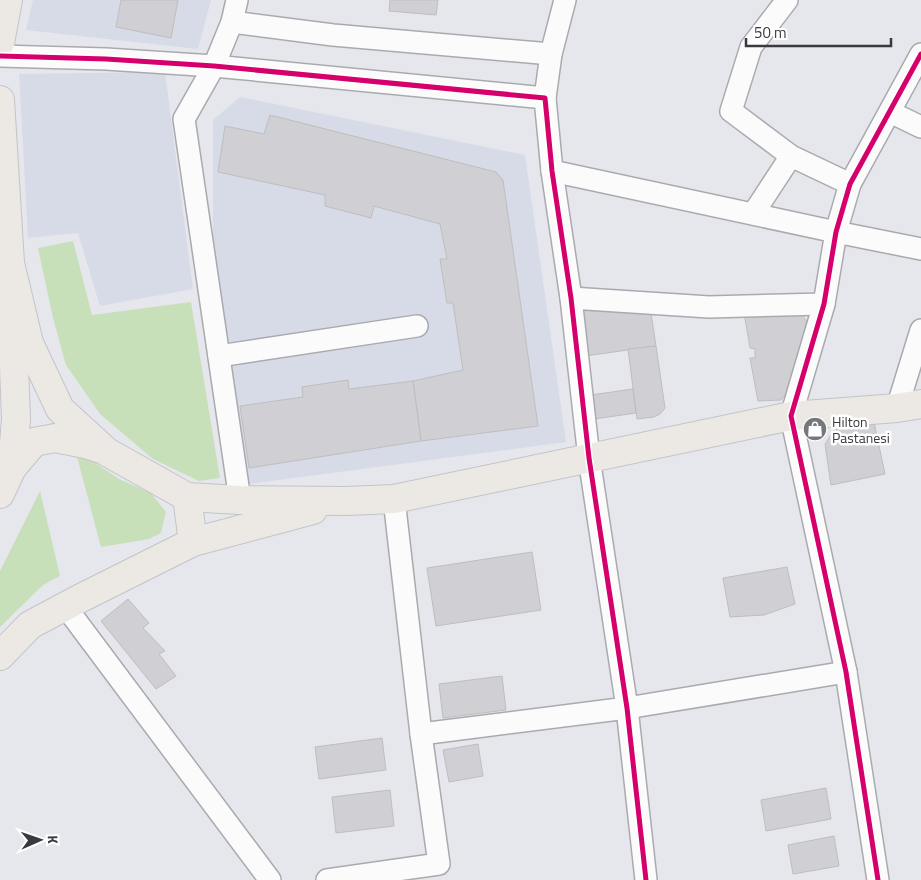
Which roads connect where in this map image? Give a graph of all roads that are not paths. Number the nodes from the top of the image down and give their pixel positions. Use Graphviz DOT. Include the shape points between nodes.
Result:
graph roads {
  1 [pos="8,0"];
  2 [pos="238,0"];
  3 [pos="565,0"];
  4 [pos="787,0"];
  5 [pos="232,22"];
  6 [pos="0,43"];
  7 [pos="551,54"];
  8 [pos="921,54"];
  9 [pos="0,56"];
  10 [pos="214,66"];
  11 [pos="545,98"];
  12 [pos="0,100"];
  13 [pos="890,112"];
  14 [pos="921,127"];
  15 [pos="791,156"];
  16 [pos="552,171"];
  17 [pos="850,184"];
  18 [pos="753,214"];
  19 [pos="836,232"];
  20 [pos="921,249"];
  21 [pos="10,263"];
  22 [pos="571,298"];
  23 [pos="824,304"];
  24 [pos="417,326"];
  25 [pos="921,330"];
  26 [pos="218,356"];
  27 [pos="909,406"];
  28 [pos="791,416"];
  29 [pos="107,452"];
  30 [pos="589,458"];
  31 [pos="12,468"];
  32 [pos="0,494"];
  33 [pos="187,497"];
  34 [pos="394,499"];
  35 [pos="240,500"];
  36 [pos="346,501"];
  37 [pos="193,542"];
  38 [pos="66,606"];
  39 [pos="0,656"];
  40 [pos="846,672"];
  41 [pos="627,708"];
  42 [pos="420,734"];
  43 [pos="440,872"];
  44 [pos="270,880"];
  45 [pos="327,880"];
  46 [pos="646,880"];
  47 [pos="878,880"];
  1 -- 6 [label="main road"];
  2 -- 5 [label="street"];
  3 -- 7 [label="street"];
  4 -- 15 [label="street" via="751,47 731,110"];
  5 -- 7 [label="street" via="333,35"];
  5 -- 10 [label="street"];
  7 -- 11 [label="street"];
  8 -- 13 [label="street"];
  9 -- 10 [label="street"];
  10 -- 11 [label="street"];
  10 -- 26 [label="street" via="184,119"];
  11 -- 16 [label="street"];
  12 -- 21 [label="main road"];
  13 -- 14 [label="street"];
  13 -- 17 [label="street"];
  15 -- 17 [label="street"];
  15 -- 18 [label="street"];
  16 -- 18 [label="street"];
  16 -- 22 [label="street"];
  17 -- 19 [label="street"];
  18 -- 19 [label="street"];
  19 -- 20 [label="street"];
  19 -- 23 [label="street"];
  21 -- 29 [label="main road" via="29,343 60,409"];
  21 -- 31 [label="main road" via="16,419"];
  22 -- 23 [label="street" via="709,307"];
  22 -- 30 [label="street"];
  23 -- 28 [label="street"];
  24 -- 26 [label="street"];
  25 -- 27 [label="street"];
  26 -- 35 [label="street"];
  27 -- 28 [label="main road"];
  28 -- 30 [label="main road"];
  28 -- 40 [label="street"];
  29 -- 31 [label="main road" via="55,438 34,442"];
  29 -- 33 [label="main road"];
  30 -- 34 [label="main road"];
  30 -- 41 [label="street"];
  31 -- 32 [label="main road"];
  33 -- 35 [label="main road"];
  33 -- 37 [label="main road"];
  34 -- 36 [label="main road"];
  34 -- 42 [label="street"];
  35 -- 36 [label="main road"];
  36 -- 37 [label="main road"];
  37 -- 38 [label="main road"];
  38 -- 39 [label="main road" via="30,624"];
  38 -- 44 [label="street"];
  40 -- 41 [label="street"];
  40 -- 47 [label="street"];
  41 -- 42 [label="street"];
  41 -- 46 [label="street"];
  42 -- 43 [label="street"];
  43 -- 45 [label="street"];
}
